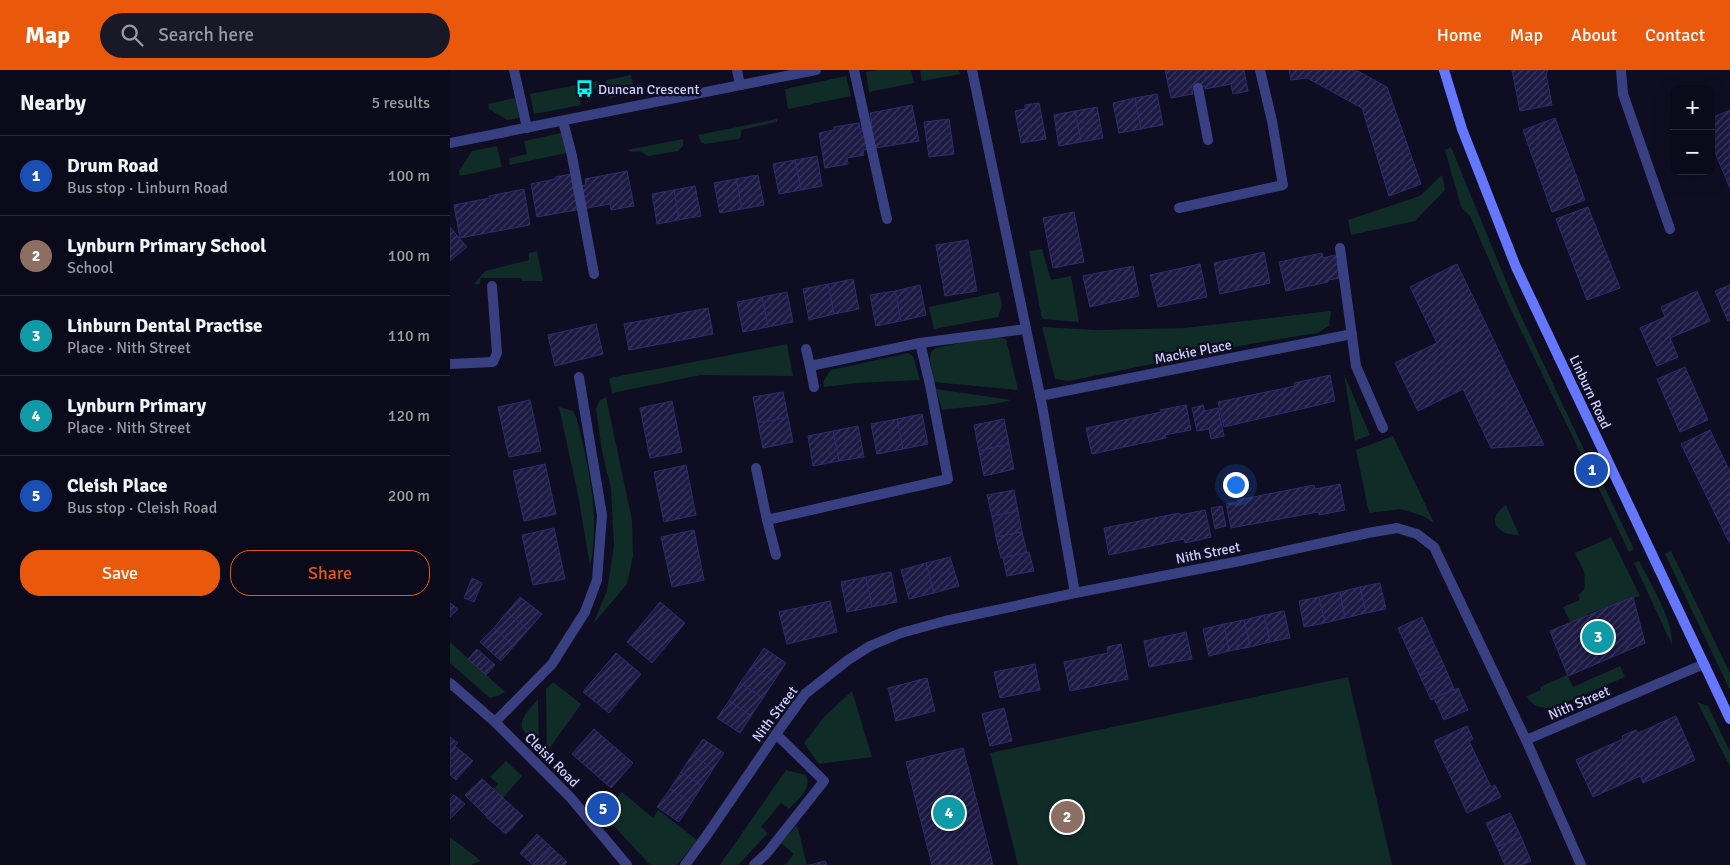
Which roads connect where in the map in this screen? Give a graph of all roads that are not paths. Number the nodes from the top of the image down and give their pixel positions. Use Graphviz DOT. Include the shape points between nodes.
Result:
graph roads {
  1 [pos="514,70"];
  2 [pos="737,70"];
  3 [pos="816,70"];
  4 [pos="854,70"];
  5 [pos="972,70"];
  6 [pos="1260,70"];
  7 [pos="1444,70"];
  8 [pos="1621,70"];
  9 [pos="740,85"];
  10 [pos="1198,88"];
  11 [pos="563,121"];
  12 [pos="527,128"];
  13 [pos="1208,140"];
  14 [pos="450,144"];
  15 [pos="1179,208"];
  16 [pos="887,219"];
  17 [pos="1670,229"];
  18 [pos="1340,248"];
  19 [pos="594,274"];
  20 [pos="492,286"];
  21 [pos="1025,329"];
  22 [pos="1352,334"];
  23 [pos="920,343"];
  24 [pos="806,349"];
  25 [pos="450,364"];
  26 [pos="810,366"];
  27 [pos="579,377"];
  28 [pos="814,387"];
  29 [pos="1040,396"];
  30 [pos="1383,428"];
  31 [pos="756,468"];
  32 [pos="767,520"];
  33 [pos="776,556"];
  34 [pos="1075,593"];
  35 [pos="1704,664"];
  36 [pos="450,683"];
  37 [pos="1730,719"];
  38 [pos="494,722"];
  39 [pos="776,734"];
  40 [pos="1526,740"];
  41 [pos="627,865"];
  42 [pos="685,865"];
  43 [pos="754,865"];
  44 [pos="1581,865"];
  1 -- 12 [label="street"];
  2 -- 9 [label="street"];
  3 -- 9 [label="street"];
  4 -- 16 [label="street"];
  5 -- 21 [label="street"];
  6 -- 15 [label="street" via="1283,185"];
  7 -- 35 [label="street, Linburn Road" via="1462,129 1516,267"];
  8 -- 17 [label="street" via="1623,94"];
  9 -- 11 [label="street"];
  10 -- 13 [label="street"];
  11 -- 12 [label="street"];
  11 -- 19 [label="street"];
  12 -- 14 [label="street"];
  18 -- 22 [label="street"];
  20 -- 25 [label="street" via="498,353 493,362"];
  21 -- 23 [label="street"];
  21 -- 29 [label="street"];
  22 -- 29 [label="street, Mackie Place"];
  22 -- 30 [label="street" via="1356,366"];
  23 -- 26 [label="street"];
  23 -- 32 [label="street" via="948,479"];
  24 -- 26 [label="street"];
  26 -- 28 [label="street"];
  27 -- 38 [label="street" via="602,515 597,580 585,612 552,664"];
  29 -- 34 [label="street"];
  31 -- 32 [label="street"];
  32 -- 33 [label="street"];
  34 -- 39 [label="street, Nith Street" via="901,633 870,646 805,694"];
  34 -- 40 [label="street, Nith Street" via="1368,532 1397,528 1417,534 1434,547"];
  35 -- 37 [label="street, Linburn Road"];
  35 -- 40 [label="street, Nith Street"];
  36 -- 38 [label="street, Cleish Road"];
  38 -- 41 [label="street, Cleish Road" via="570,797"];
  39 -- 42 [label="street, Nith Street"];
  39 -- 43 [label="street" via="824,781"];
  40 -- 44 [label="street"];
}
